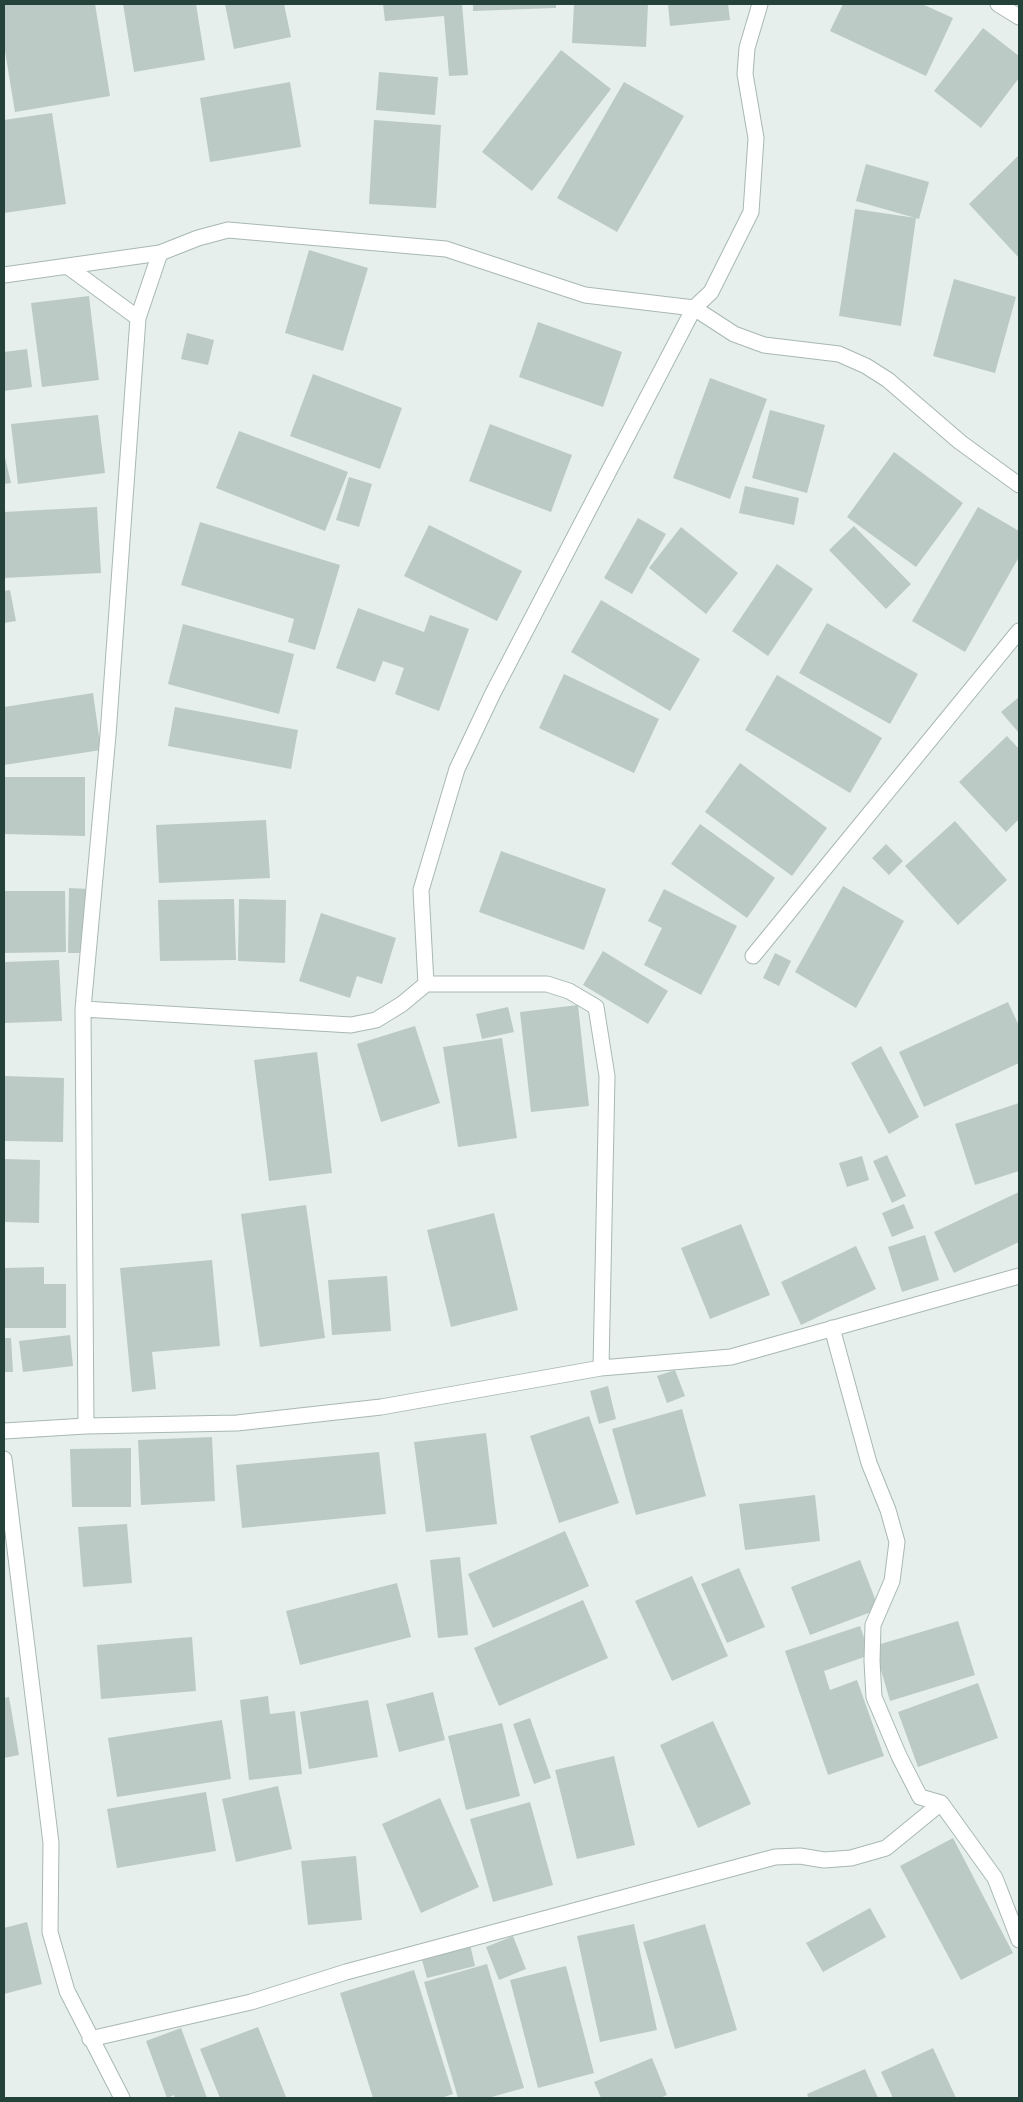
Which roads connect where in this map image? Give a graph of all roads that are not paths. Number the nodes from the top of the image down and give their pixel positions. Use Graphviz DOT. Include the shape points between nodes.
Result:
graph roads {
  1 [pos="760,4"];
  2 [pos="998,4"];
  3 [pos="1019,16"];
  4 [pos="160,253"];
  5 [pos="67,266"];
  6 [pos="4,275"];
  7 [pos="694,308"];
  8 [pos="138,318"];
  9 [pos="1019,485"];
  10 [pos="1019,631"];
  11 [pos="753,956"];
  12 [pos="426,984"];
  13 [pos="83,1009"];
  14 [pos="1019,1276"];
  15 [pos="832,1328"];
  16 [pos="601,1368"];
  17 [pos="86,1426"];
  18 [pos="4,1431"];
  19 [pos="4,1459"];
  20 [pos="941,1803"];
  21 [pos="1019,1940"];
  22 [pos="90,2039"];
  23 [pos="122,2098"];
  1 -- 7 [label="street" via="747,48 745,74 756,138 751,212 711,292"];
  2 -- 3 [label="street"];
  4 -- 5 [label="street"];
  4 -- 7 [label="street" via="228,230 446,249 585,296"];
  4 -- 8 [label="street"];
  5 -- 6 [label="street"];
  5 -- 8 [label="street"];
  7 -- 9 [label="street" via="734,334 764,345 839,354 866,366"];
  7 -- 12 [label="street" via="493,693 457,769 420,890"];
  8 -- 13 [label="street" via="108,735"];
  10 -- 11 [label="street"];
  12 -- 13 [label="street" via="376,1020 351,1025"];
  12 -- 16 [label="street" via="547,984 569,991 596,1006 608,1076"];
  13 -- 17 [label="street"];
  14 -- 15 [label="street"];
  15 -- 16 [label="street" via="731,1356"];
  15 -- 20 [label="street" via="869,1463 897,1542 892,1581 873,1625 874,1697 920,1797"];
  16 -- 17 [label="street" via="381,1407 237,1423"];
  17 -- 18 [label="street"];
  19 -- 22 [label="street" via="51,1843 50,1932 67,1991"];
  20 -- 21 [label="street" via="995,1878"];
  20 -- 22 [label="street" via="886,1848 877,1851 851,1858 824,1860 800,1856 775,1857 346,1972 251,2002"];
  22 -- 23 [label="street"];
}
